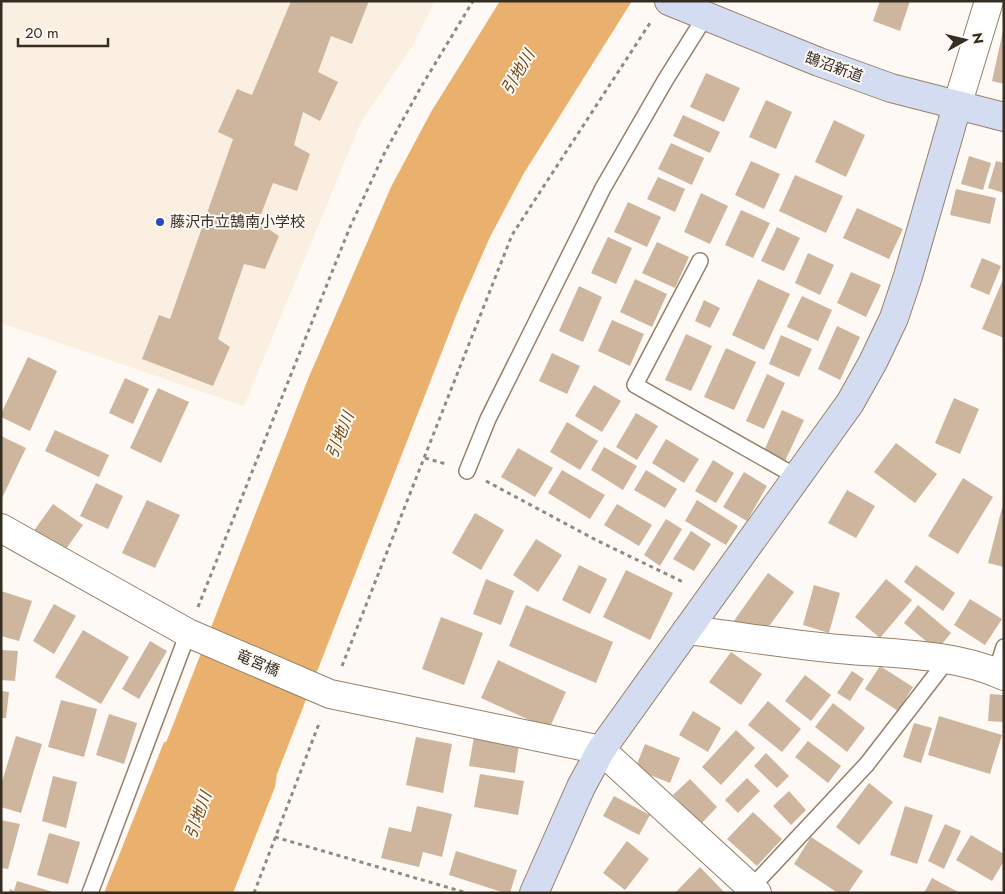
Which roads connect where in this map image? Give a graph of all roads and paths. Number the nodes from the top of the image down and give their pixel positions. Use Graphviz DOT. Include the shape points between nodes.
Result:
graph roads {
  1 [pos="473,1"];
  2 [pos="989,1"];
  3 [pos="661,10"];
  4 [pos="705,17"];
  5 [pos="957,106"];
  6 [pos="1004,117"];
  7 [pos="700,261"];
  8 [pos="425,458"];
  9 [pos="468,471"];
  10 [pos="797,477"];
  11 [pos="1,528"];
  12 [pos="711,596"];
  13 [pos="687,630"];
  14 [pos="194,635"];
  15 [pos="948,659"];
  16 [pos="1001,665"];
  17 [pos="323,691"];
  18 [pos="601,750"];
  19 [pos="275,837"];
  20 [pos="751,891"];
  21 [pos="90,893"];
  22 [pos="254,893"];
  23 [pos="467,893"];
  24 [pos="534,893"];
  1 -- 14 [label="path" via="384,154 350,226"];
  2 -- 5 [label="street"];
  3 -- 4 [label="street, 鵠沼新道"];
  3 -- 8 [label="path" via="512,235"];
  4 -- 5 [label="street, 鵠沼新道" via="891,88"];
  4 -- 9 [label="lane" via="603,188 488,419"];
  5 -- 6 [label="street, 鵠沼新道"];
  5 -- 10 [label="street" via="894,318 850,403"];
  7 -- 10 [label="lane" via="635,385"];
  8 -- 9 [label="path"];
  8 -- 17 [label="path"];
  9 -- 12 [label="path" via="596,540"];
  10 -- 12 [label="street"];
  11 -- 14 [label="street, 竜宮橋"];
  12 -- 13 [label="street"];
  13 -- 15 [label="street"];
  13 -- 18 [label="street"];
  14 -- 17 [label="street, 竜宮橋"];
  14 -- 21 [label="lane"];
  15 -- 16 [label="street"];
  15 -- 20 [label="lane" via="867,764"];
  17 -- 18 [label="street, 竜宮橋"];
  17 -- 19 [label="path"];
  18 -- 20 [label="street"];
  18 -- 24 [label="street"];
  19 -- 22 [label="path"];
  19 -- 23 [label="path"];
}
